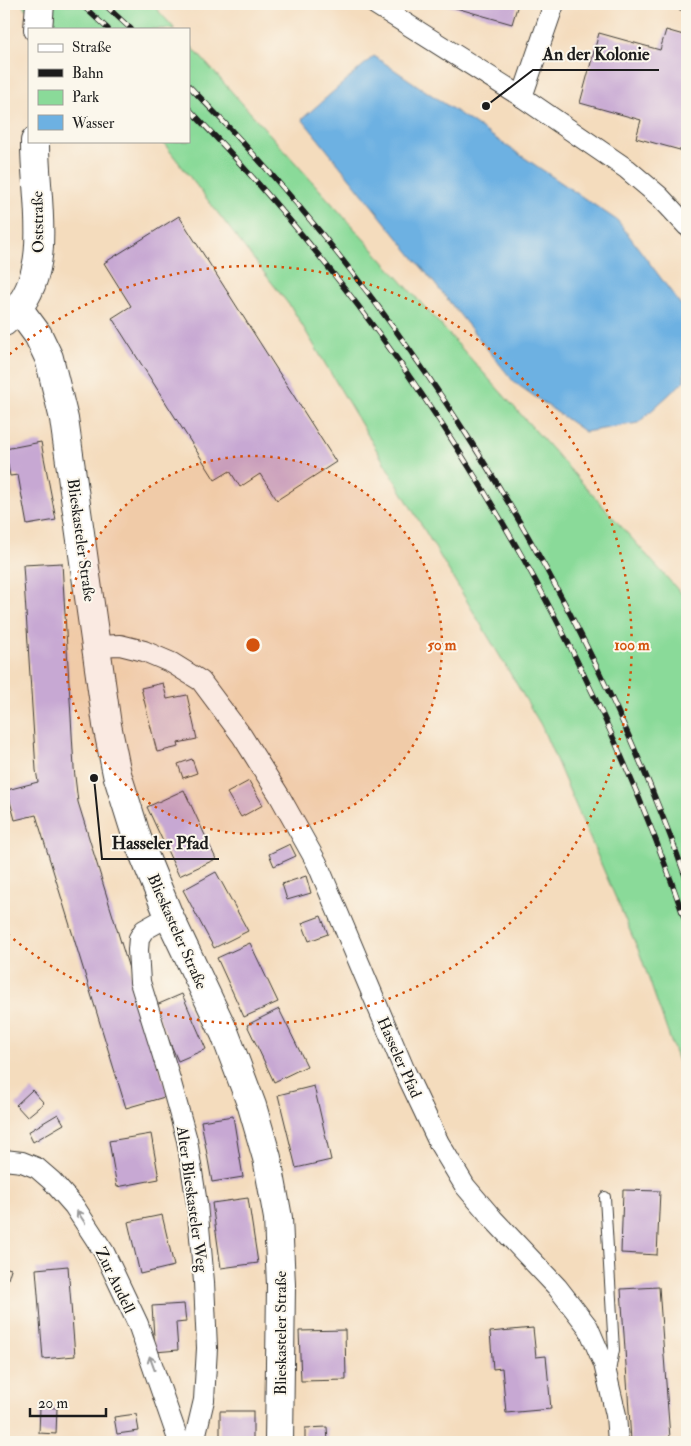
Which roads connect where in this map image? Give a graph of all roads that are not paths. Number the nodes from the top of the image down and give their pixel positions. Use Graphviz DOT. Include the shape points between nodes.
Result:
graph roads {
  1 [pos="40,4"];
  2 [pos="375,4"];
  3 [pos="554,4"];
  4 [pos="680,4"];
  5 [pos="687,6"];
  6 [pos="38,28"];
  7 [pos="522,97"];
  8 [pos="35,142"];
  9 [pos="687,226"];
  10 [pos="11,315"];
  11 [pos="97,646"];
  12 [pos="169,916"];
  13 [pos="4,1160"];
  14 [pos="605,1197"];
  15 [pos="608,1381"];
  16 [pos="179,1442"];
  17 [pos="194,1442"];
  18 [pos="278,1442"];
  19 [pos="618,1442"];
  1 -- 6 [label="main road"];
  2 -- 7 [label="street"];
  3 -- 7 [label="street"];
  4 -- 5 [label="lane"];
  7 -- 9 [label="street" via="626,169 660,197"];
  8 -- 10 [label="main road, Oststraße" via="40,240 37,268 30,287"];
  10 -- 11 [label="main road, Blieskasteler Straße" via="38,335 49,358 64,418"];
  11 -- 12 [label="main road, Blieskasteler Straße" via="117,774 137,838"];
  11 -- 15 [label="street, Hasseler Pfad" via="120,645 172,663 201,681 242,736 318,863 404,1069 439,1143 465,1186 588,1327"];
  12 -- 17 [label="street, Alter Blieskasteler Weg" via="144,930 138,950 140,982 187,1140 197,1204 207,1348 204,1400"];
  12 -- 18 [label="main road, Blieskasteler Straße" via="225,1034 267,1158 278,1218 281,1285"];
  16 -- 13 [label="street, Zur Audell, one-way" via="138,1324 104,1252 74,1206 52,1180 37,1168"];
  14 -- 15 [label="lane, Hasseler Pfad" via="614,1350"];
  15 -- 19 [label="street, Hasseler Pfad"];
}
